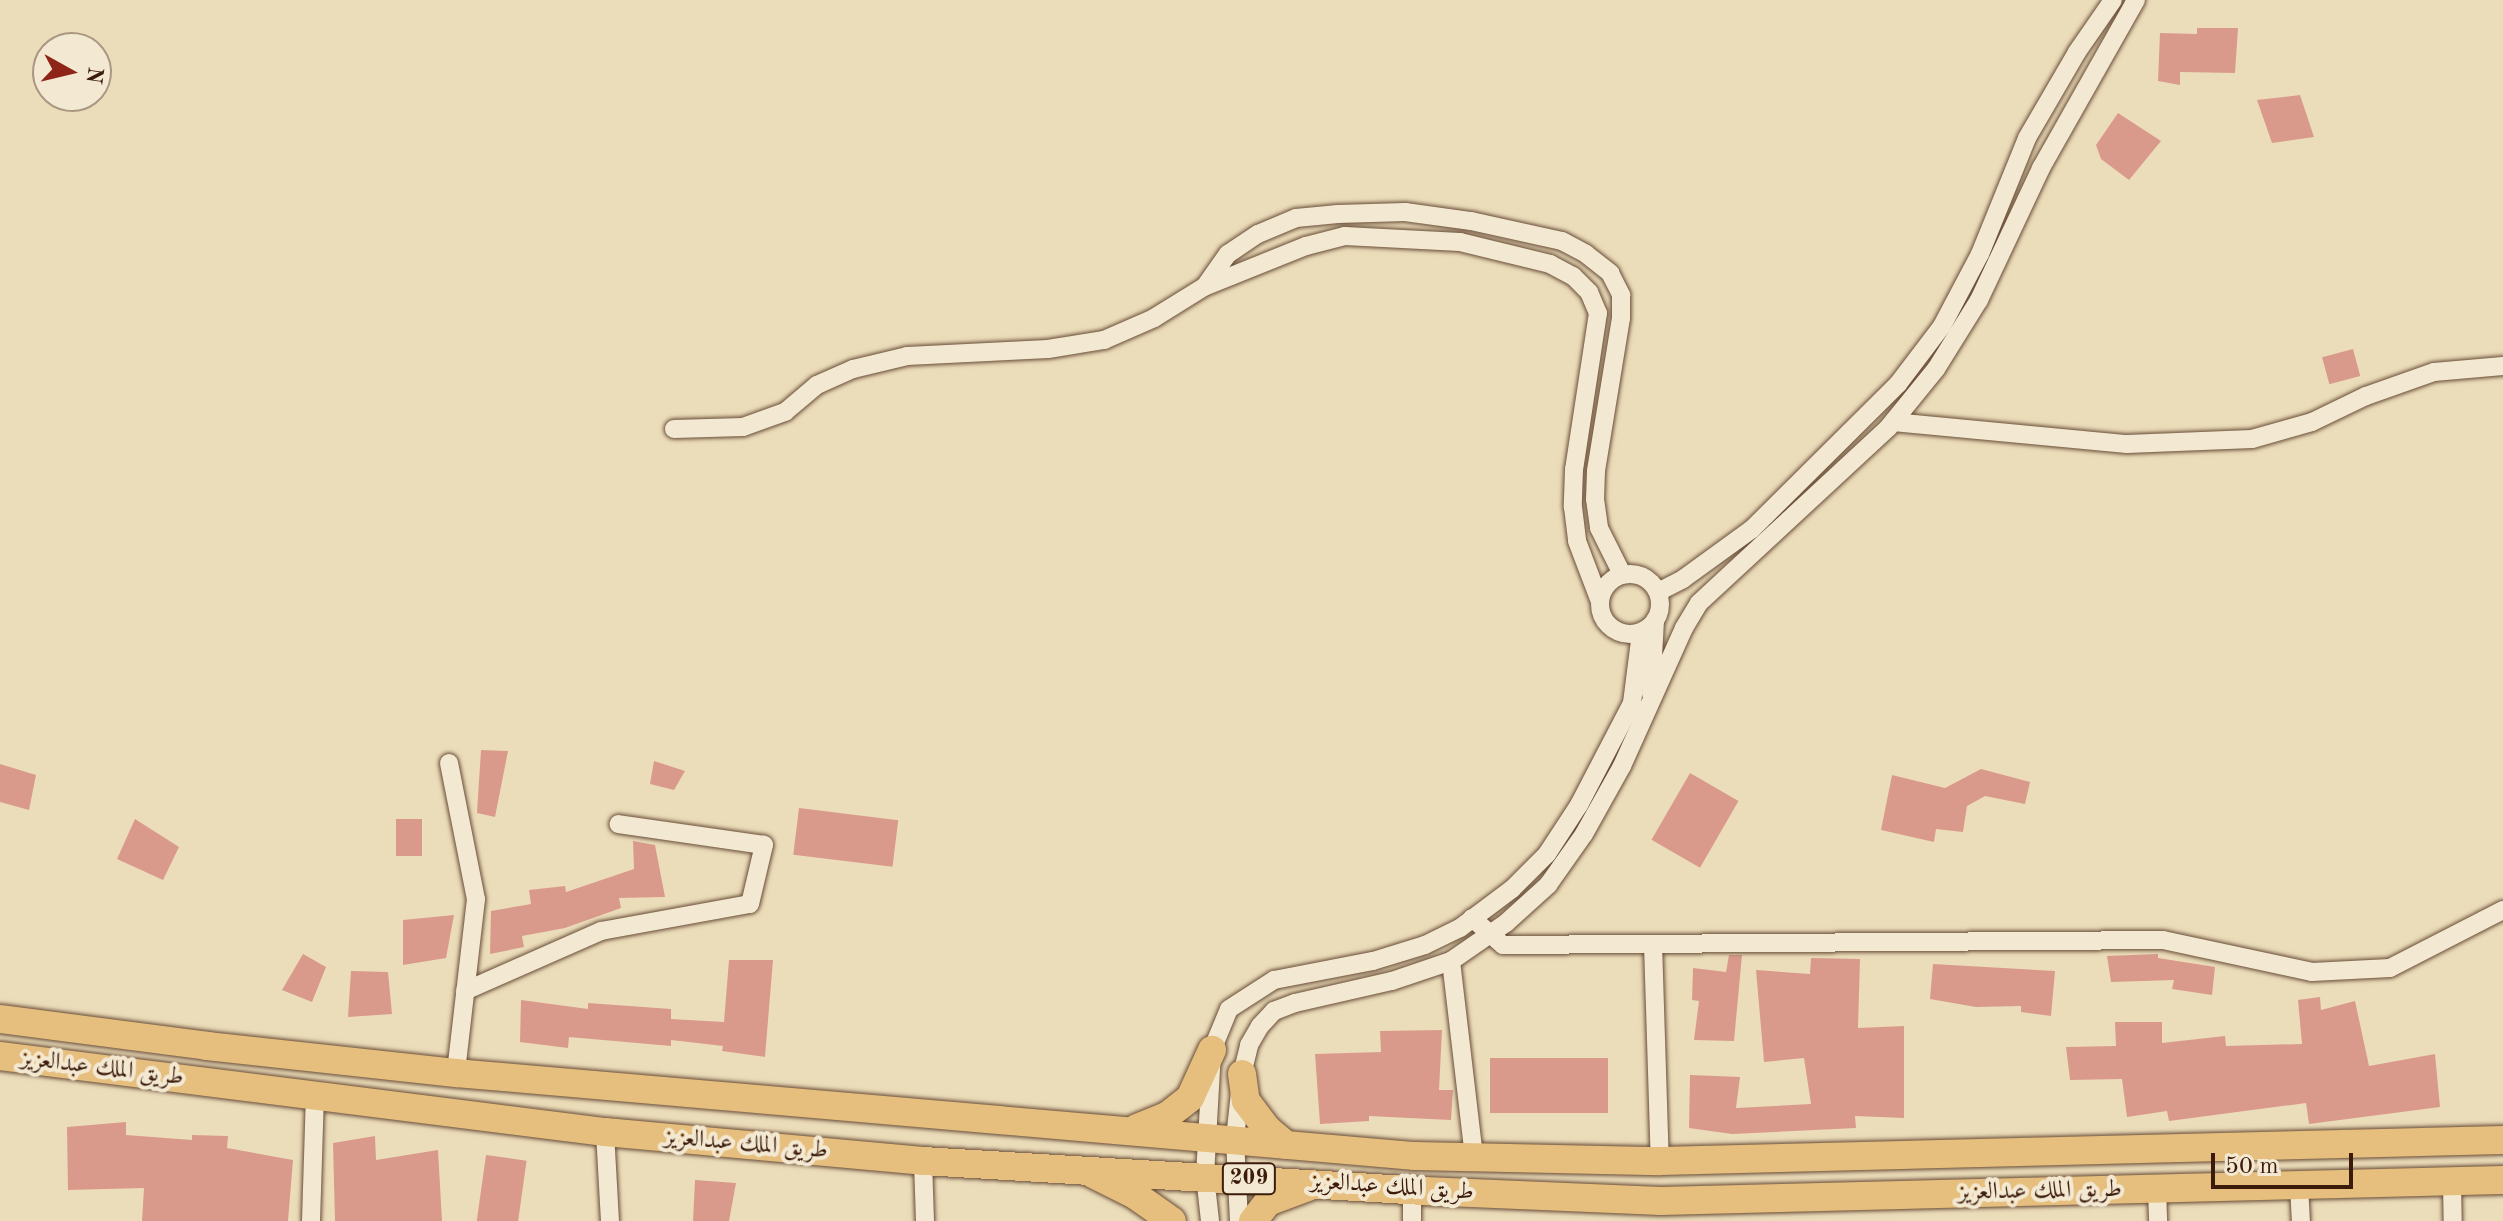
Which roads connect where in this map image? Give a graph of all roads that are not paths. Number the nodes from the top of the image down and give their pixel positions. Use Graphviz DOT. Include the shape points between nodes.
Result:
graph roads {
  1 [pos="2113,0"];
  2 [pos="2136,0"];
  3 [pos="1204,287"];
  4 [pos="2503,366"];
  5 [pos="1893,422"];
  6 [pos="674,429"];
  7 [pos="1622,574"];
  8 [pos="1658,592"];
  9 [pos="1599,599"];
  10 [pos="1655,620"];
  11 [pos="1641,633"];
  12 [pos="1650,708"];
  13 [pos="449,763"];
  14 [pos="619,824"];
  15 [pos="2503,910"];
  16 [pos="1472,918"];
  17 [pos="1490,935"];
  18 [pos="1653,944"];
  19 [pos="1451,961"];
  20 [pos="465,991"];
  21 [pos="0,1019"];
  22 [pos="1212,1050"];
  23 [pos="0,1056"];
  24 [pos="456,1073"];
  25 [pos="1242,1074"];
  26 [pos="315,1096"];
  27 [pos="1134,1129"];
  28 [pos="605,1132"];
  29 [pos="1206,1135"];
  30 [pos="1235,1139"];
  31 [pos="2503,1140"];
  32 [pos="1286,1145"];
  33 [pos="1474,1157"];
  34 [pos="923,1161"];
  35 [pos="1660,1161"];
  36 [pos="1081,1169"];
  37 [pos="1205,1176"];
  38 [pos="1235,1178"];
  39 [pos="2503,1180"];
  40 [pos="2452,1182"];
  41 [pos="1319,1184"];
  42 [pos="2299,1185"];
  43 [pos="2157,1189"];
  44 [pos="1412,1191"];
  45 [pos="311,1221"];
  46 [pos="610,1221"];
  47 [pos="925,1221"];
  48 [pos="1172,1221"];
  49 [pos="1210,1221"];
  50 [pos="1239,1221"];
  51 [pos="1253,1221"];
  52 [pos="1412,1221"];
  53 [pos="2158,1221"];
  54 [pos="2301,1221"];
  55 [pos="2453,1221"];
  1 -- 8 [label="street" via="2027,138 1980,254 1942,326 1898,384 1752,529"];
  2 -- 5 [label="street" via="2041,168 1979,300 1936,369"];
  3 -- 6 [label="street" via="1104,340 1048,349 907,356 853,369 817,385 785,412 743,427"];
  3 -- 7 [label="street" via="1228,254 1258,234 1296,218 1324,215 1405,212 1471,221 1562,241 1586,254 1610,273 1621,295 1595,499 1599,528"];
  3 -- 9 [label="street" via="1345,236 1460,242 1520,254 1573,276 1589,292 1598,313 1573,507 1577,541"];
  4 -- 5 [label="street" via="2434,372 2312,422 2252,439 2127,444"];
  5 -- 12 [label="street" via="1699,603"];
  7 -- 8 [label="street" via="1646,577"];
  7 -- 9 [label="street" via="1609,581"];
  8 -- 10 [label="street"];
  9 -- 11 [label="street" via="1610,628"];
  10 -- 11 [label="street"];
  10 -- 12 [label="street"];
  11 -- 16 [label="street" via="1632,703 1579,805 1547,854"];
  12 -- 17 [label="street" via="1548,885"];
  13 -- 20 [label="street" via="476,899"];
  14 -- 20 [label="street" via="764,845 750,904 601,931"];
  15 -- 18 [label="street" via="2390,968 2312,972 2163,940"];
  16 -- 17 [label="street"];
  16 -- 22 [label="street" via="1425,945 1274,980 1229,1009"];
  17 -- 18 [label="street" via="1503,945"];
  17 -- 19 [label="street"];
  18 -- 35 [label="street"];
  19 -- 25 [label="street" via="1274,1011 1249,1045"];
  19 -- 33 [label="street"];
  20 -- 24 [label="street"];
  21 -- 24 [label="main road, طريق الملك عبدالعزيز / 209"];
  22 -- 27 [label="main road" via="1190,1098 1167,1116"];
  22 -- 29 [label="street"];
  23 -- 26 [label="main road, طريق الملك عبدالعزيز / 209"];
  24 -- 27 [label="main road, طريق الملك عبدالعزيز / 209"];
  25 -- 30 [label="street"];
  25 -- 32 [label="main road" via="1246,1101"];
  26 -- 28 [label="main road, طريق الملك عبدالعزيز / 209"];
  26 -- 45 [label="street"];
  27 -- 29 [label="main road, طريق الملك عبدالعزيز / 209"];
  28 -- 34 [label="main road, طريق الملك عبدالعزيز / 209"];
  28 -- 46 [label="street"];
  29 -- 30 [label="main road, طريق الملك عبدالعزيز / 209"];
  29 -- 37 [label="street"];
  30 -- 32 [label="main road, طريق الملك عبدالعزيز / 209"];
  30 -- 38 [label="street"];
  31 -- 35 [label="main road, طريق الملك عبدالعزيز / 209"];
  32 -- 33 [label="main road, طريق الملك عبدالعزيز / 209"];
  33 -- 35 [label="main road, طريق الملك عبدالعزيز / 209"];
  34 -- 36 [label="main road, طريق الملك عبدالعزيز / 209"];
  34 -- 47 [label="street"];
  36 -- 37 [label="main road, طريق الملك عبدالعزيز / 209"];
  36 -- 48 [label="main road" via="1135,1195"];
  37 -- 38 [label="main road, طريق الملك عبدالعزيز / 209"];
  37 -- 49 [label="street"];
  38 -- 41 [label="main road, طريق الملك عبدالعزيز / 209"];
  38 -- 50 [label="street"];
  39 -- 40 [label="main road, طريق الملك عبدالعزيز / 209"];
  40 -- 42 [label="main road, طريق الملك عبدالعزيز / 209"];
  40 -- 55 [label="street"];
  41 -- 44 [label="main road, طريق الملك عبدالعزيز / 209"];
  41 -- 51 [label="main road" via="1278,1197"];
  42 -- 43 [label="main road, طريق الملك عبدالعزيز / 209"];
  42 -- 54 [label="street"];
  43 -- 44 [label="main road, طريق الملك عبدالعزيز / 209" via="1661,1201"];
  43 -- 53 [label="street"];
  44 -- 52 [label="street"];
}
